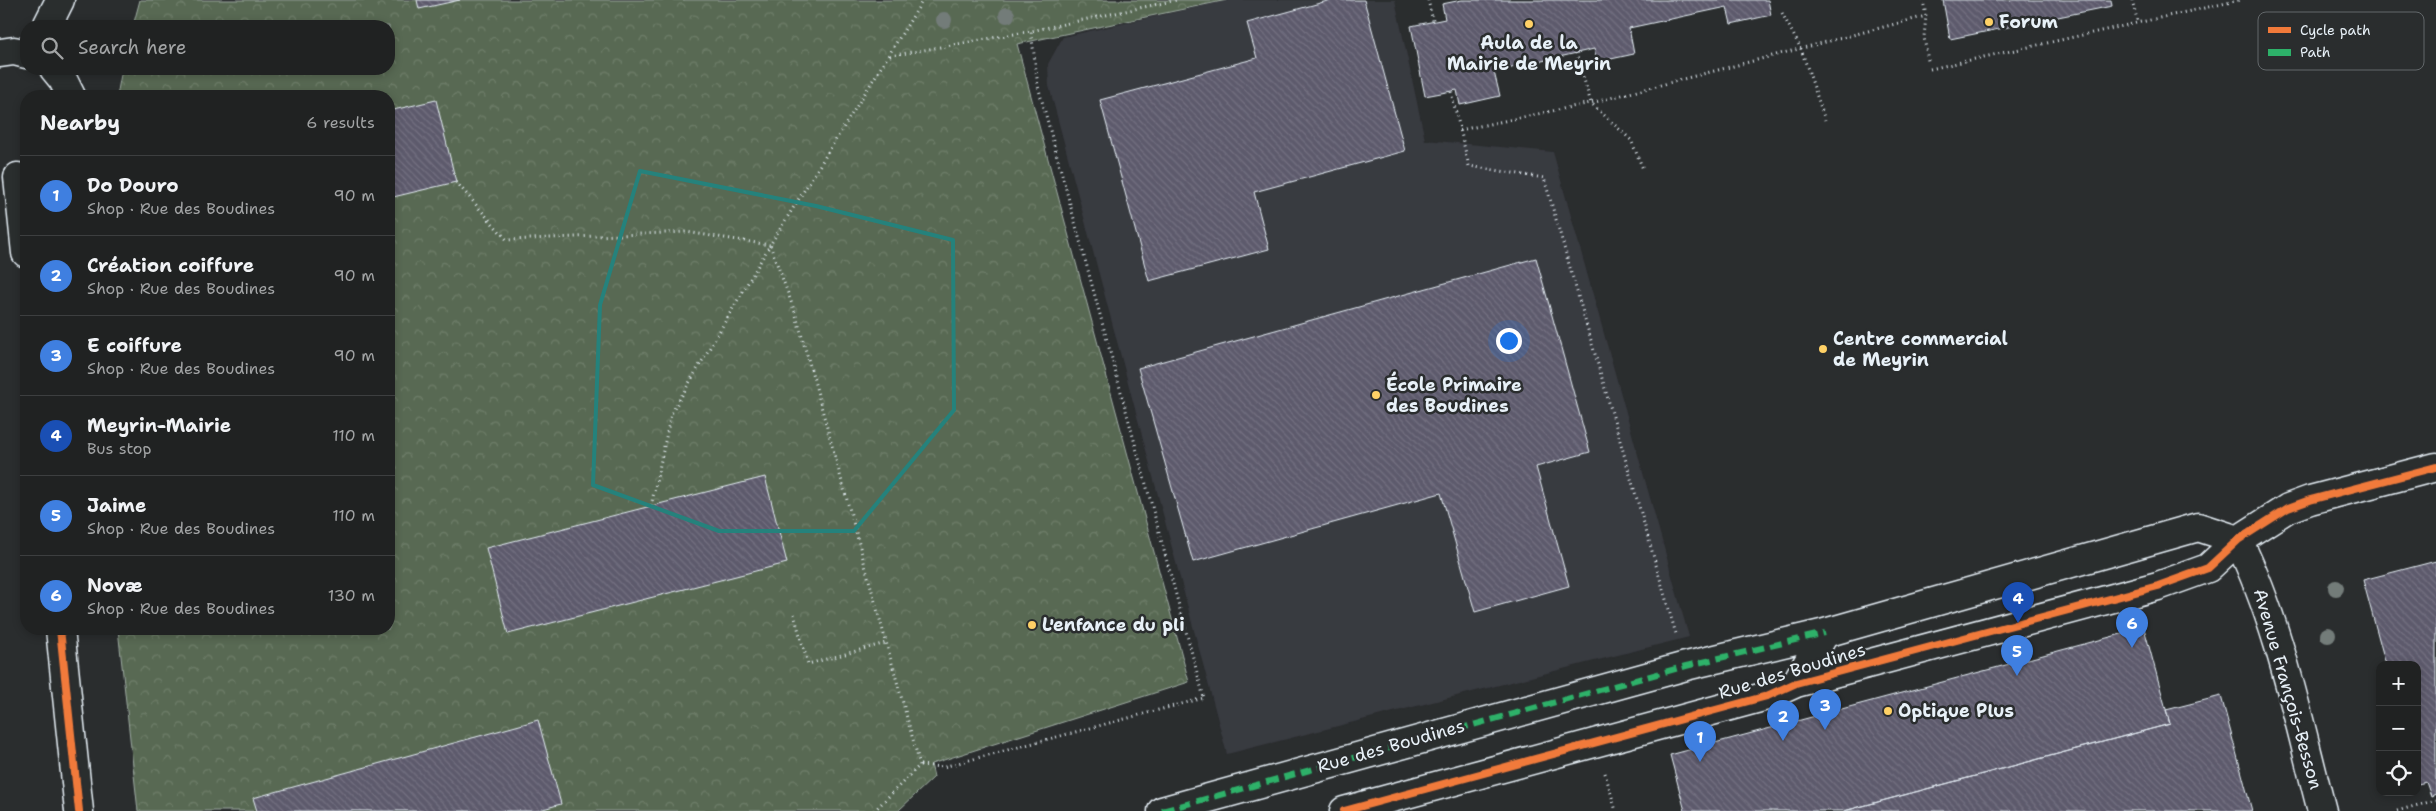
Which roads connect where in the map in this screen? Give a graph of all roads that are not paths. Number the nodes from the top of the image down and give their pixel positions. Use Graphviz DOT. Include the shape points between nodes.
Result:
graph roads {
  1 [pos="60,0"];
  2 [pos="51,20"];
  3 [pos="20,52"];
  4 [pos="0,53"];
  5 [pos="59,75"];
  6 [pos="68,90"];
  7 [pos="15,176"];
  8 [pos="20,211"];
  9 [pos="2436,467"];
  10 [pos="2238,540"];
  11 [pos="1824,633"];
  12 [pos="61,635"];
  13 [pos="1796,683"];
  14 [pos="79,811"];
  15 [pos="1162,811"];
  16 [pos="1344,811"];
  17 [pos="2322,811"];
  1 -- 2 [label="street"];
  3 -- 4 [label="street"];
  5 -- 6 [label="street"];
  7 -- 8 [label="street"];
  9 -- 10 [label="street" via="2288,508"];
  10 -- 11 [label="street, Rue des Boudines" via="2198,527"];
  10 -- 13 [label="street, Rue des Boudines" via="2208,568 2158,586"];
  10 -- 17 [label="street, Avenue François-Besson" via="2271,616"];
  11 -- 13 [label="street, Rue des Boudines"];
  11 -- 15 [label="street, Rue des Boudines" via="1686,666"];
  12 -- 14 [label="street"];
  13 -- 16 [label="street, Rue des Boudines" via="1768,696"];
}
